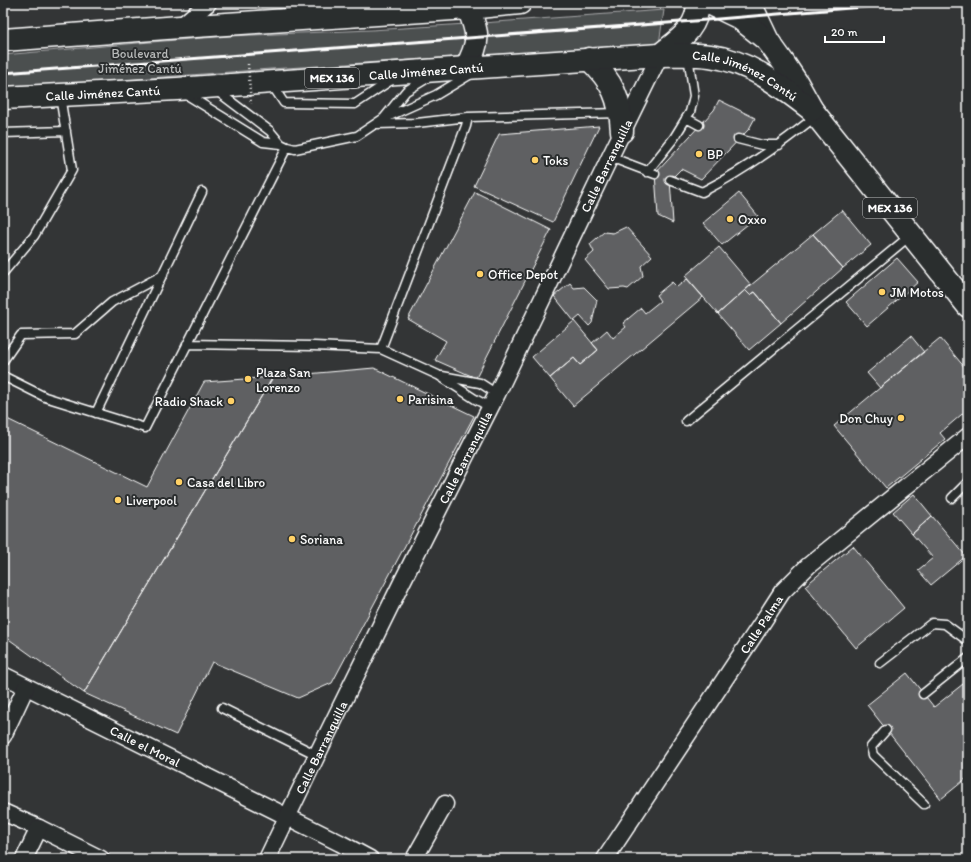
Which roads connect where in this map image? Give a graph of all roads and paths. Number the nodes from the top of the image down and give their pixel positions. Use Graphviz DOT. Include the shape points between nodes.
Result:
graph roads {
  1 [pos="208,3"];
  2 [pos="520,3"];
  3 [pos="698,3"];
  4 [pos="709,3"];
  5 [pos="750,3"];
  6 [pos="468,8"];
  7 [pos="180,27"];
  8 [pos="3,40"];
  9 [pos="768,41"];
  10 [pos="660,55"];
  11 [pos="688,55"];
  12 [pos="589,59"];
  13 [pos="248,64"];
  14 [pos="475,67"];
  15 [pos="441,70"];
  16 [pos="211,87"];
  17 [pos="177,89"];
  18 [pos="60,94"];
  19 [pos="3,98"];
  20 [pos="250,104"];
  21 [pos="814,113"];
  22 [pos="468,117"];
  23 [pos="384,118"];
  24 [pos="686,118"];
  25 [pos="621,122"];
  26 [pos="376,124"];
  27 [pos="700,125"];
  28 [pos="66,131"];
  29 [pos="3,133"];
  30 [pos="738,139"];
  31 [pos="284,145"];
  32 [pos="779,145"];
  33 [pos="610,156"];
  34 [pos="670,180"];
  35 [pos="202,192"];
  36 [pos="911,234"];
  37 [pos="3,273"];
  38 [pos="162,275"];
  39 [pos="968,306"];
  40 [pos="187,344"];
  41 [pos="381,349"];
  42 [pos="3,361"];
  43 [pos="438,375"];
  44 [pos="3,376"];
  45 [pos="494,401"];
  46 [pos="96,413"];
  47 [pos="686,421"];
  48 [pos="968,436"];
  49 [pos="968,482"];
  50 [pos="952,498"];
  51 [pos="968,641"];
  52 [pos="968,658"];
  53 [pos="880,663"];
  54 [pos="3,675"];
  55 [pos="26,687"];
  56 [pos="923,694"];
  57 [pos="222,708"];
  58 [pos="886,730"];
  59 [pos="3,736"];
  60 [pos="317,754"];
  61 [pos="446,804"];
  62 [pos="924,804"];
  63 [pos="3,812"];
  64 [pos="287,817"];
  65 [pos="39,828"];
  66 [pos="24,859"];
  67 [pos="101,859"];
  68 [pos="267,859"];
  69 [pos="370,859"];
  70 [pos="414,859"];
  71 [pos="605,859"];
  1 -- 7 [label="street"];
  2 -- 6 [label="main road"];
  3 -- 10 [label="main road" via="697,13 687,34"];
  4 -- 9 [label="main road, MEX 136" via="738,17"];
  5 -- 9 [label="main road"];
  6 -- 7 [label="main road"];
  6 -- 14 [label="main road" via="477,37 473,53"];
  7 -- 8 [label="main road"];
  9 -- 21 [label="main road, MEX 136"];
  10 -- 11 [label="main road, Calle Jiménez Cantú / MEX 136"];
  10 -- 12 [label="main road, Calle Jiménez Cantú / MEX 136"];
  10 -- 25 [label="street, Calle Barranquilla"];
  11 -- 21 [label="main road, Calle Jiménez Cantú / MEX 136" via="728,60 755,70 790,93"];
  11 -- 24 [label="lane" via="694,96"];
  12 -- 14 [label="main road, Calle Jiménez Cantú / MEX 136"];
  12 -- 25 [label="main road" via="608,80 615,93"];
  13 -- 20 [label="path, bridge"];
  14 -- 15 [label="main road, Calle Jiménez Cantú / MEX 136"];
  14 -- 23 [label="lane" via="436,95"];
  15 -- 16 [label="main road, Calle Jiménez Cantú / MEX 136"];
  15 -- 23 [label="lane" via="406,91"];
  16 -- 17 [label="main road, Calle Jiménez Cantú / MEX 136"];
  16 -- 31 [label="lane" via="270,131"];
  17 -- 18 [label="main road, Calle Jiménez Cantú / MEX 136"];
  17 -- 31 [label="lane" via="263,142"];
  18 -- 19 [label="main road, Calle Jiménez Cantú / MEX 136"];
  18 -- 28 [label="lane"];
  21 -- 32 [label="lane"];
  21 -- 36 [label="main road, MEX 136"];
  22 -- 25 [label="lane"];
  22 -- 26 [label="lane" via="417,124"];
  22 -- 41 [label="lane"];
  23 -- 26 [label="lane"];
  24 -- 27 [label="lane"];
  24 -- 33 [label="lane" via="651,173"];
  25 -- 33 [label="street, Calle Barranquilla"];
  26 -- 31 [label="lane" via="357,136 294,148"];
  28 -- 29 [label="lane"];
  28 -- 37 [label="lane" via="72,170 34,236"];
  30 -- 32 [label="lane" via="762,145"];
  31 -- 40 [label="lane"];
  32 -- 34 [label="lane" via="702,192"];
  33 -- 45 [label="street, Calle Barranquilla"];
  35 -- 38 [label="lane"];
  36 -- 39 [label="main road, MEX 136"];
  36 -- 47 [label="lane"];
  38 -- 42 [label="lane" via="112,302 75,334 21,335"];
  38 -- 46 [label="lane"];
  40 -- 41 [label="lane"];
  40 -- 46 [label="lane" via="144,428"];
  41 -- 43 [label="lane"];
  43 -- 45 [label="lane" via="475,399"];
  43 -- 45 [label="lane" via="480,383"];
  44 -- 46 [label="lane" via="45,397"];
  45 -- 60 [label="street, Calle Barranquilla"];
  48 -- 71 [label="street, Calle Palma" via="808,566 782,592"];
  49 -- 50 [label="lane"];
  51 -- 53 [label="lane" via="945,624 932,623"];
  52 -- 56 [label="lane"];
  54 -- 55 [label="street, Calle el Moral"];
  55 -- 59 [label="street"];
  55 -- 64 [label="street, Calle el Moral"];
  57 -- 60 [label="lane"];
  58 -- 62 [label="lane" via="871,747 873,755"];
  60 -- 64 [label="street, Calle Barranquilla"];
  61 -- 70 [label="street"];
  63 -- 65 [label="street"];
  64 -- 68 [label="street, Calle Barranquilla"];
  64 -- 69 [label="street, Calle el Moral"];
  65 -- 66 [label="street"];
  65 -- 67 [label="street"];
}
